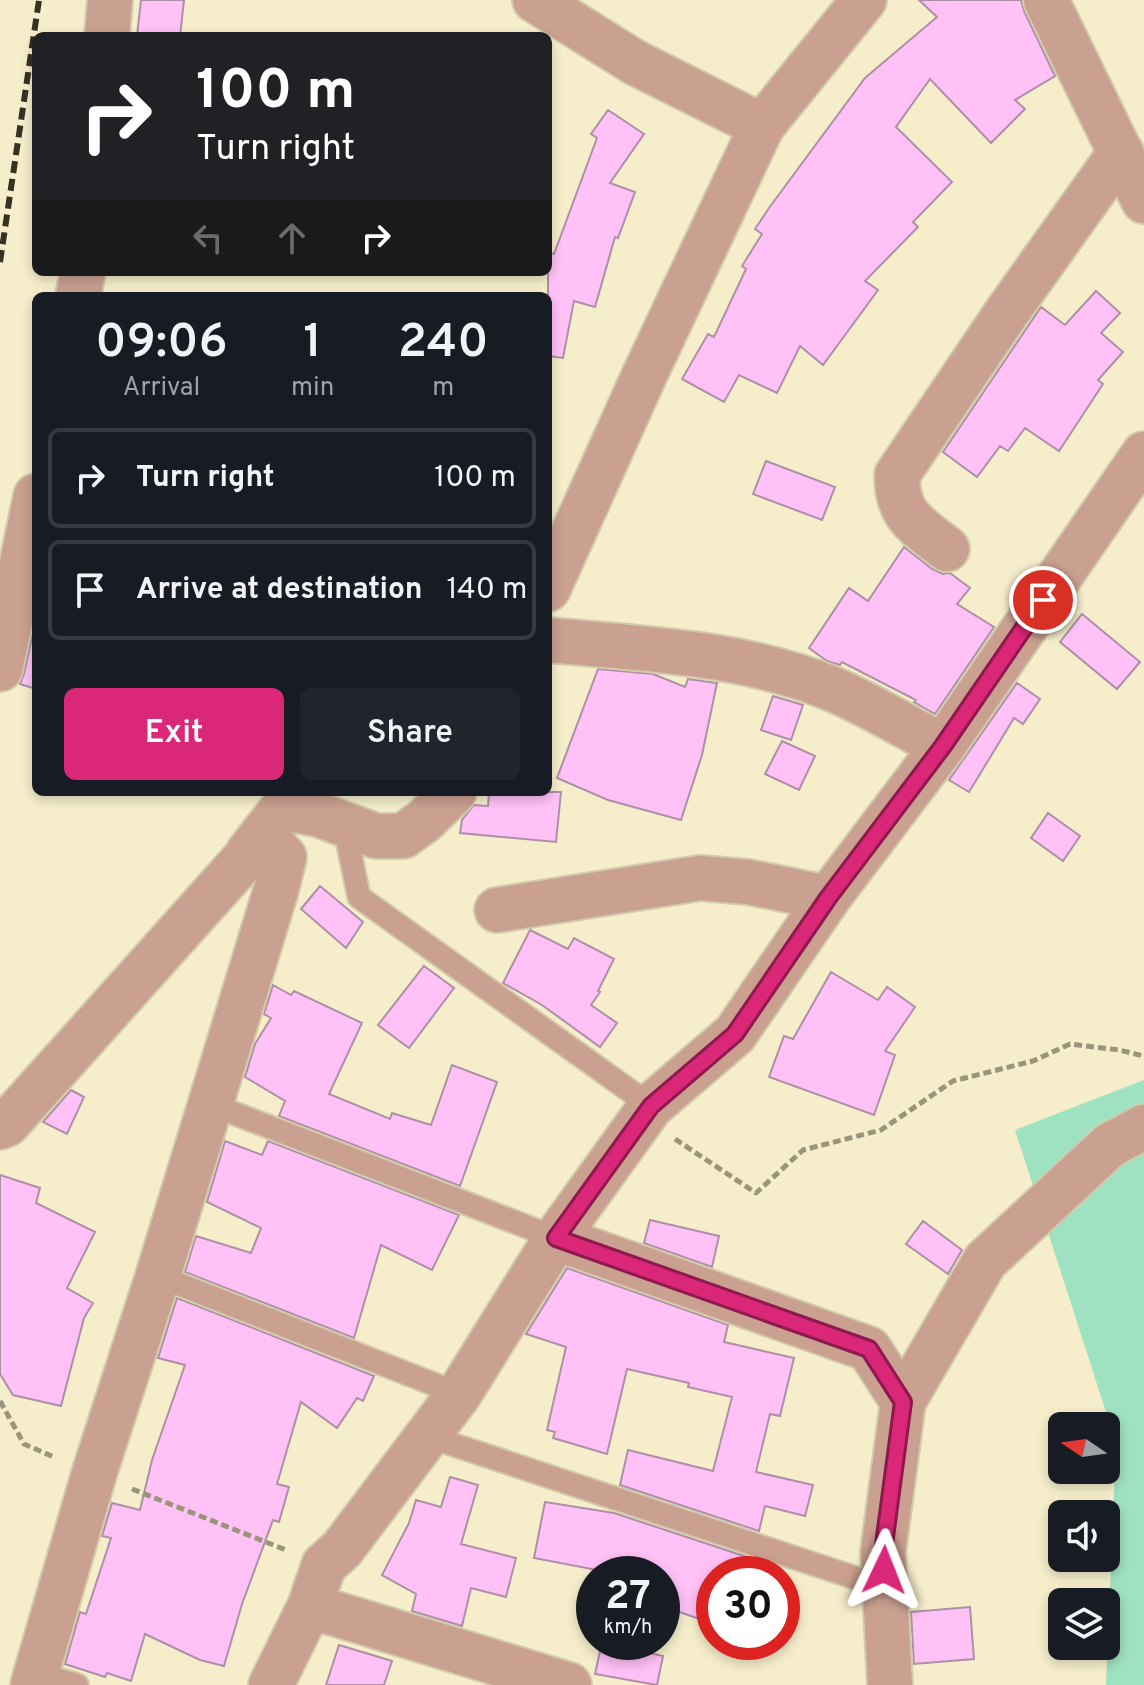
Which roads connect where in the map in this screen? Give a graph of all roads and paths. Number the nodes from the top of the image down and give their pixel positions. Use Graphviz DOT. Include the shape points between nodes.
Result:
graph roads {
  1 [pos="110,0"];
  2 [pos="535,0"];
  3 [pos="864,0"];
  4 [pos="1046,0"];
  5 [pos="107,32"];
  6 [pos="762,126"];
  7 [pos="1121,152"];
  8 [pos="1144,201"];
  9 [pos="1144,454"];
  10 [pos="32,515"];
  11 [pos="947,549"];
  12 [pos="552,580"];
  13 [pos="552,640"];
  14 [pos="0,669"];
  15 [pos="943,746"];
  16 [pos="450,796"];
  17 [pos="344,824"];
  18 [pos="248,853"];
  19 [pos="828,898"];
  20 [pos="497,910"];
  21 [pos="1144,1056"];
  22 [pos="210,1104"];
  23 [pos="651,1106"];
  24 [pos="0,1127"];
  25 [pos="1144,1127"];
  26 [pos="556,1238"];
  27 [pos="158,1276"];
  28 [pos="459,1394"];
  29 [pos="0,1401"];
  30 [pos="903,1402"];
  31 [pos="427,1436"];
  32 [pos="94,1474"];
  33 [pos="324,1565"];
  34 [pos="886,1588"];
  35 [pos="310,1606"];
  36 [pos="34,1679"];
  37 [pos="77,1685"];
  38 [pos="271,1685"];
  39 [pos="569,1685"];
  40 [pos="890,1685"];
  1 -- 5 [label="street"];
  2 -- 6 [label="street" via="634,62"];
  3 -- 6 [label="street"];
  4 -- 7 [label="street"];
  6 -- 12 [label="street"];
  7 -- 8 [label="street"];
  7 -- 11 [label="street" via="897,475 897,497 907,517"];
  9 -- 15 [label="street"];
  10 -- 14 [label="street"];
  13 -- 15 [label="street" via="712,655 766,668 834,690"];
  15 -- 19 [label="street"];
  16 -- 17 [label="street" via="403,836 376,836"];
  17 -- 18 [label="street" via="283,808"];
  17 -- 23 [label="lane" via="359,897"];
  18 -- 22 [label="street" via="265,836 284,857"];
  18 -- 24 [label="street"];
  19 -- 20 [label="street" via="700,878"];
  19 -- 23 [label="street" via="735,1034"];
  21 -- 23 [label="path" via="1070,1044 1033,1061 953,1081 881,1130 803,1150 756,1193 675,1139"];
  22 -- 26 [label="lane"];
  22 -- 27 [label="street"];
  23 -- 26 [label="street"];
  25 -- 30 [label="street" via="1110,1145 985,1261"];
  26 -- 28 [label="street"];
  26 -- 30 [label="street" via="869,1349"];
  27 -- 28 [label="lane"];
  27 -- 32 [label="street"];
  28 -- 31 [label="street"];
  29 -- 32 [label="path" via="24,1444"];
  30 -- 34 [label="street" via="883,1552"];
  31 -- 33 [label="street" via="342,1549"];
  31 -- 34 [label="lane"];
  32 -- 33 [label="path"];
  32 -- 36 [label="street"];
  33 -- 35 [label="street"];
  34 -- 40 [label="street"];
  35 -- 38 [label="street"];
  35 -- 39 [label="street"];
  36 -- 37 [label="lane"];
}
